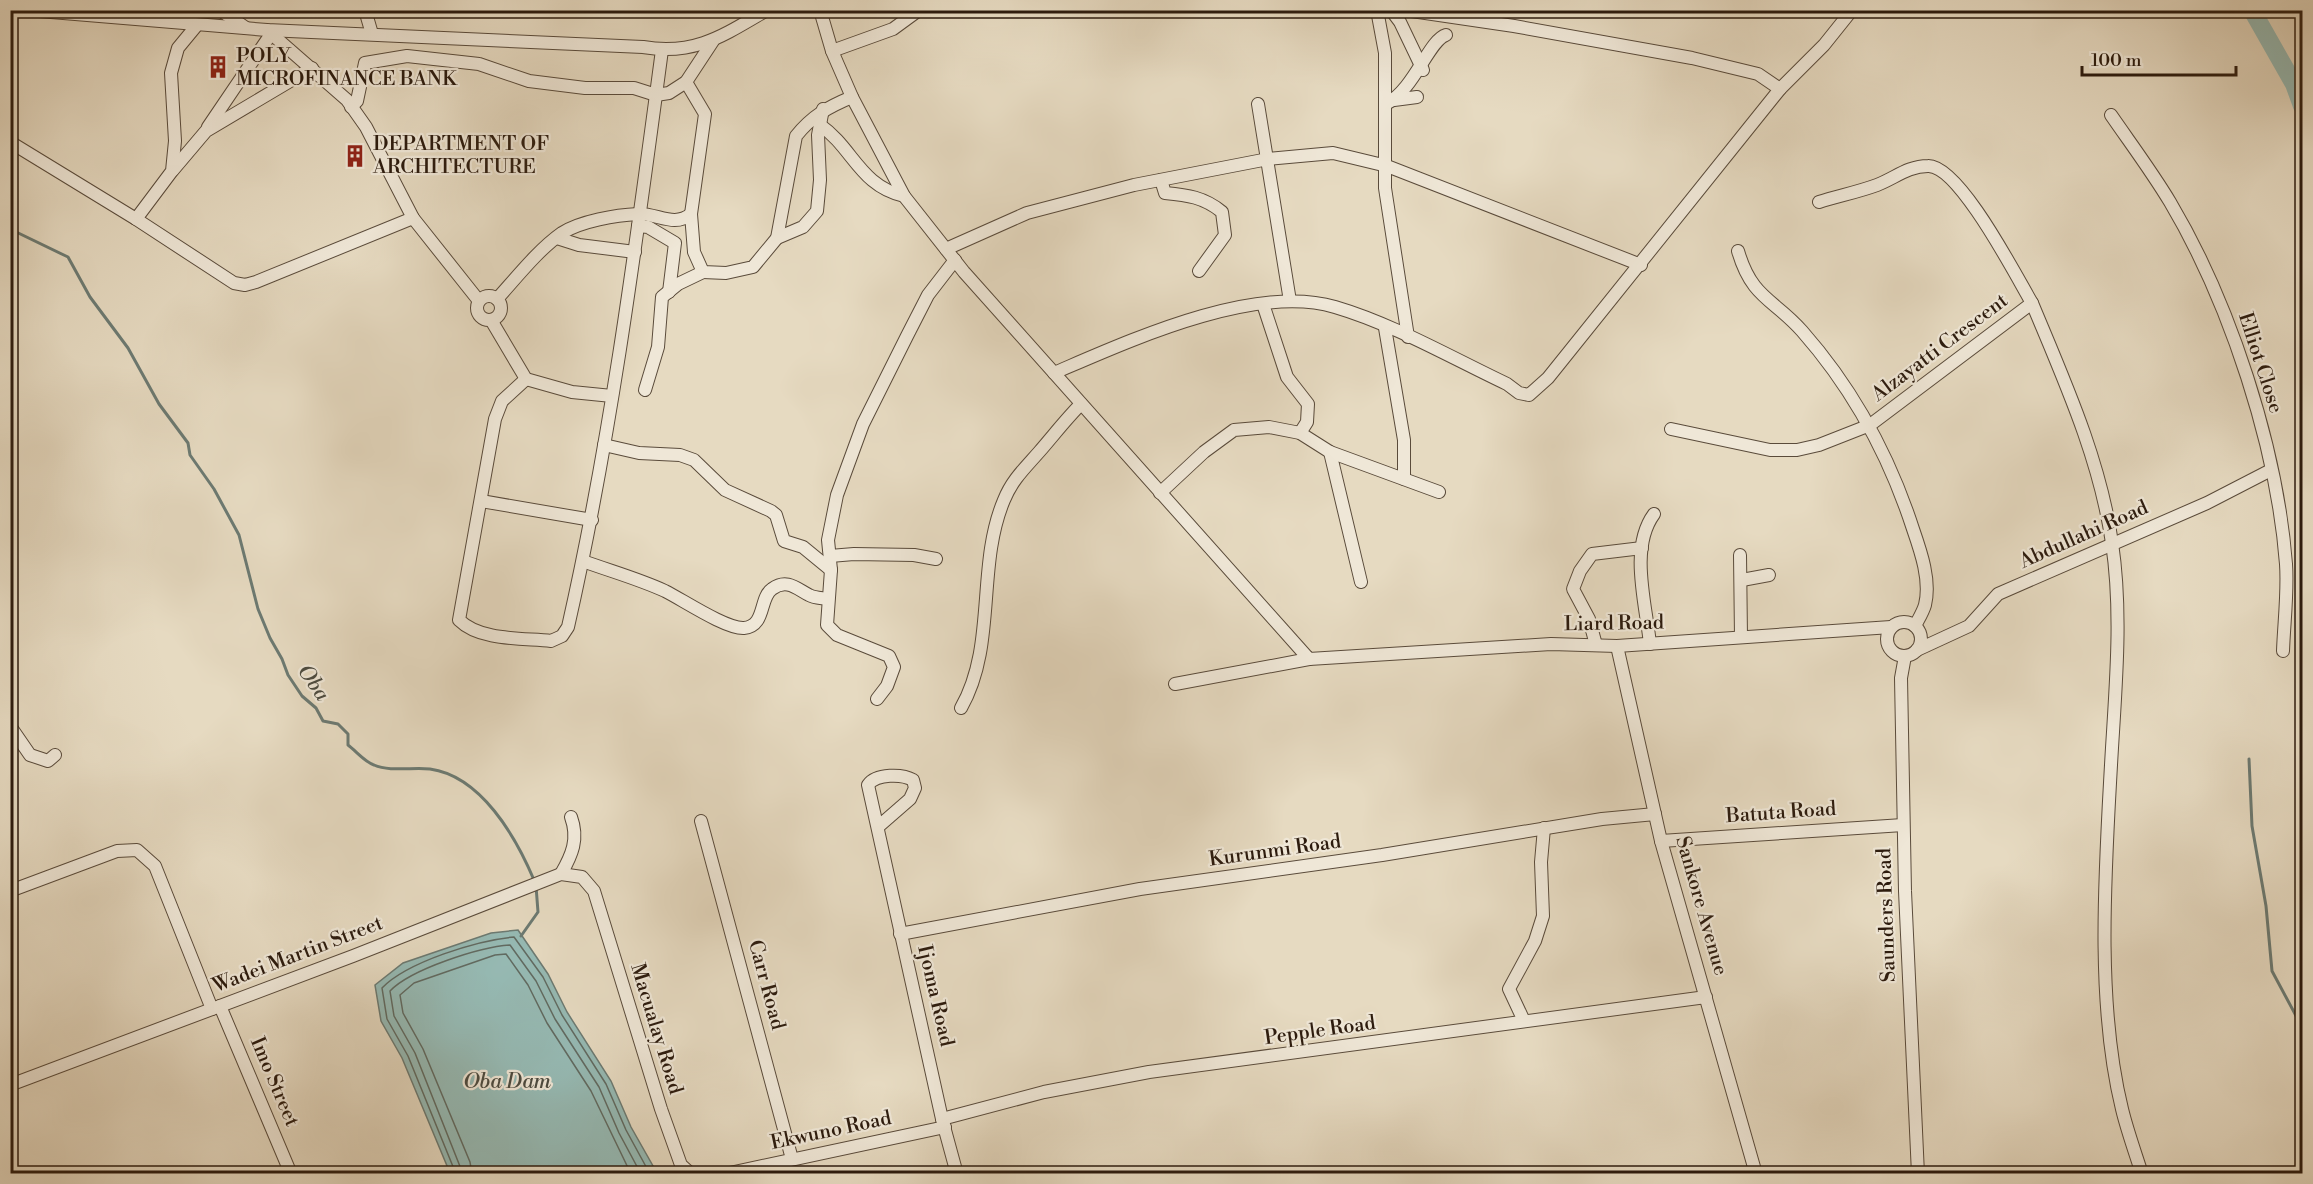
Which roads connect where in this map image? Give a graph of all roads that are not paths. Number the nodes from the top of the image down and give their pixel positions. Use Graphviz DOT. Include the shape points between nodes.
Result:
graph roads {
  1 [pos="27,10"];
  2 [pos="178,10"];
  3 [pos="220,10"];
  4 [pos="365,10"];
  5 [pos="767,10"];
  6 [pos="919,10"];
  7 [pos="1377,10"];
  8 [pos="1391,10"];
  9 [pos="1405,10"];
  10 [pos="1852,10"];
  11 [pos="819,14"];
  12 [pos="182,24"];
  13 [pos="197,25"];
  14 [pos="247,29"];
  15 [pos="269,32"];
  16 [pos="372,34"];
  17 [pos="1446,35"];
  18 [pos="712,41"];
  19 [pos="662,50"];
  20 [pos="832,51"];
  21 [pos="312,68"];
  22 [pos="1424,72"];
  23 [pos="686,82"];
  24 [pos="1780,88"];
  25 [pos="656,95"];
  26 [pos="852,97"];
  27 [pos="1417,97"];
  28 [pos="1390,102"];
  29 [pos="1258,104"];
  30 [pos="351,106"];
  31 [pos="823,109"];
  32 [pos="2111,115"];
  33 [pos="820,125"];
  34 [pos="206,131"];
  35 [pos="10,142"];
  36 [pos="1268,159"];
  37 [pos="1387,166"];
  38 [pos="172,171"];
  39 [pos="1161,180"];
  40 [pos="904,196"];
  41 [pos="1819,202"];
  42 [pos="691,214"];
  43 [pos="413,218"];
  44 [pos="136,219"];
  45 [pos="639,220"];
  46 [pos="557,238"];
  47 [pos="777,238"];
  48 [pos="946,249"];
  49 [pos="1738,251"];
  50 [pos="635,252"];
  51 [pos="955,260"];
  52 [pos="1641,265"];
  53 [pos="1199,271"];
  54 [pos="703,272"];
  55 [pos="669,292"];
  56 [pos="497,299"];
  57 [pos="480,301"];
  58 [pos="1290,301"];
  59 [pos="2032,303"];
  60 [pos="1263,304"];
  61 [pos="491,320"];
  62 [pos="1385,328"];
  63 [pos="1408,337"];
  64 [pos="1054,373"];
  65 [pos="526,379"];
  66 [pos="645,390"];
  67 [pos="612,396"];
  68 [pos="1081,404"];
  69 [pos="1870,425"];
  70 [pos="1671,429"];
  71 [pos="1300,433"];
  72 [pos="604,445"];
  73 [pos="1330,453"];
  74 [pos="2271,470"];
  75 [pos="1404,479"];
  76 [pos="1439,492"];
  77 [pos="1160,493"];
  78 [pos="481,501"];
  79 [pos="1654,514"];
  80 [pos="592,520"];
  81 [pos="2112,543"];
  82 [pos="1642,548"];
  83 [pos="1740,555"];
  84 [pos="830,556"];
  85 [pos="936,559"];
  86 [pos="583,561"];
  87 [pos="831,570"];
  88 [pos="1769,574"];
  89 [pos="1742,580"];
  90 [pos="1361,582"];
  91 [pos="827,599"];
  92 [pos="1891,627"];
  93 [pos="1918,631"];
  94 [pos="1741,637"];
  95 [pos="1937,641"];
  96 [pos="1650,644"];
  97 [pos="1596,645"];
  98 [pos="1617,646"];
  99 [pos="2283,651"];
  100 [pos="1911,653"];
  101 [pos="1310,659"];
  102 [pos="1175,684"];
  103 [pos="877,699"];
  104 [pos="961,708"];
  105 [pos="10,726"];
  106 [pos="55,755"];
  107 [pos="1656,814"];
  108 [pos="571,817"];
  109 [pos="701,821"];
  110 [pos="1904,825"];
  111 [pos="879,826"];
  112 [pos="1544,828"];
  113 [pos="1661,841"];
  114 [pos="561,874"];
  115 [pos="10,891"];
  116 [pos="900,934"];
  117 [pos="1706,997"];
  118 [pos="216,1007"];
  119 [pos="1524,1022"];
  120 [pos="10,1085"];
  121 [pos="944,1123"];
  122 [pos="792,1160"];
  123 [pos="291,1173"];
  124 [pos="691,1173"];
  125 [pos="725,1173"];
  126 [pos="957,1173"];
  127 [pos="1756,1173"];
  128 [pos="1918,1173"];
  129 [pos="2142,1173"];
  1 -- 12 [label="street"];
  2 -- 12 [label="street"];
  3 -- 14 [label="street"];
  4 -- 16 [label="street"];
  5 -- 18 [label="street"];
  6 -- 20 [label="street" via="893,29"];
  7 -- 28 [label="street"];
  8 -- 22 [label="street"];
  9 -- 24 [label="street" via="1692,58 1758,74"];
  10 -- 24 [label="street" via="1824,45"];
  11 -- 20 [label="street"];
  12 -- 13 [label="street"];
  13 -- 14 [label="street"];
  13 -- 38 [label="street" via="178,48 171,73 175,141"];
  14 -- 15 [label="street"];
  15 -- 16 [label="street"];
  15 -- 21 [label="street"];
  15 -- 34 [label="street"];
  16 -- 19 [label="street"];
  17 -- 22 [label="street" via="1434,45"];
  18 -- 19 [label="street"];
  18 -- 23 [label="street"];
  19 -- 25 [label="street"];
  20 -- 26 [label="street"];
  21 -- 30 [label="street"];
  21 -- 34 [label="street"];
  22 -- 28 [label="street"];
  23 -- 25 [label="street" via="669,93"];
  23 -- 42 [label="street" via="705,114"];
  24 -- 52 [label="street"];
  25 -- 30 [label="street" via="634,88 585,88 529,81 479,64 407,56 365,63 357,101"];
  25 -- 45 [label="street"];
  26 -- 31 [label="street"];
  26 -- 40 [label="street"];
  27 -- 28 [label="street"];
  28 -- 37 [label="street"];
  29 -- 36 [label="street"];
  30 -- 43 [label="street"];
  31 -- 33 [label="street"];
  31 -- 47 [label="street" via="796,136"];
  32 -- 74 [label="street, Elliot Close" via="2170,202 2205,270 2240,358"];
  33 -- 40 [label="street" via="837,137 867,177 890,193"];
  33 -- 47 [label="street" via="817,211 803,227"];
  34 -- 38 [label="street"];
  35 -- 44 [label="street"];
  36 -- 37 [label="street" via="1333,153"];
  36 -- 39 [label="street"];
  36 -- 58 [label="street"];
  37 -- 52 [label="street"];
  37 -- 63 [label="street" via="1386,188"];
  38 -- 44 [label="street"];
  39 -- 48 [label="street" via="1027,213"];
  39 -- 53 [label="street" via="1165,193 1209,201 1222,212 1225,235"];
  40 -- 48 [label="street"];
  41 -- 59 [label="street" via="1879,184 1908,169 1931,165 1948,174 1968,197"];
  42 -- 45 [label="street" via="675,221"];
  42 -- 54 [label="street" via="694,252"];
  43 -- 44 [label="street" via="245,285 234,283"];
  43 -- 57 [label="street"];
  45 -- 46 [label="street" via="594,221"];
  45 -- 50 [label="street"];
  45 -- 55 [label="street" via="675,243"];
  46 -- 50 [label="street" via="579,245"];
  46 -- 56 [label="street"];
  47 -- 54 [label="street" via="753,267 726,273"];
  48 -- 51 [label="street"];
  49 -- 69 [label="street" via="1752,284 1768,303 1801,329 1848,388"];
  50 -- 67 [label="street"];
  51 -- 64 [label="street"];
  51 -- 84 [label="street" via="928,295 863,424 837,495 828,540"];
  52 -- 63 [label="street" via="1548,378 1529,395"];
  54 -- 55 [label="street"];
  55 -- 66 [label="street" via="662,297 658,347"];
  56 -- 57 [label="street" via="486,296"];
  56 -- 61 [label="street" via="500,313"];
  57 -- 61 [label="street" via="480,316"];
  58 -- 60 [label="street"];
  58 -- 62 [label="street" via="1334,306"];
  59 -- 69 [label="street, Alzayatti Crescent"];
  59 -- 81 [label="street, Alzayatti Crescent" via="2071,394"];
  60 -- 64 [label="street" via="1150,332"];
  60 -- 71 [label="street" via="1287,377 1308,404 1307,422"];
  61 -- 65 [label="street"];
  62 -- 63 [label="street"];
  62 -- 75 [label="street" via="1404,440"];
  64 -- 68 [label="street"];
  65 -- 67 [label="street" via="572,392"];
  65 -- 78 [label="street" via="502,401 495,419"];
  67 -- 72 [label="street"];
  68 -- 77 [label="street"];
  68 -- 104 [label="street" via="1020,470 1004,500 992,542 979,663 974,687"];
  69 -- 70 [label="street" via="1797,450 1770,450"];
  69 -- 93 [label="street" via="1897,482 1922,554 1925,605"];
  71 -- 73 [label="street"];
  71 -- 77 [label="street" via="1269,427 1234,430"];
  72 -- 80 [label="street"];
  72 -- 87 [label="street" via="694,460 725,490 776,515 784,541 803,547"];
  73 -- 75 [label="street"];
  73 -- 90 [label="street"];
  74 -- 81 [label="street, Abdullahi Road" via="2207,503"];
  74 -- 99 [label="street, Elliot Close" via="2286,565"];
  75 -- 76 [label="street"];
  77 -- 101 [label="street"];
  78 -- 80 [label="street"];
  78 -- 86 [label="street" via="459,620 466,627 479,633 551,641 562,636 568,627"];
  79 -- 82 [label="street" via="1643,532"];
  80 -- 86 [label="street"];
  81 -- 95 [label="street, Abdullahi Road" via="1998,594 1969,626"];
  81 -- 129 [label="street, Alzayatti Crescent" via="2116,672 2104,916 2109,1029 2121,1108"];
  82 -- 96 [label="street"];
  82 -- 97 [label="street" via="1592,554 1580,571 1574,589"];
  83 -- 89 [label="street"];
  84 -- 85 [label="street" via="914,555"];
  84 -- 87 [label="street"];
  86 -- 91 [label="street" via="663,590 740,627 748,627 759,619 765,597 781,585 790,584 809,595"];
  87 -- 91 [label="street"];
  88 -- 89 [label="street"];
  89 -- 94 [label="street"];
  91 -- 103 [label="street" via="827,625 837,635 892,660 892,676"];
  92 -- 93 [label="street" via="1900,622"];
  92 -- 94 [label="street, Liard Road"];
  92 -- 100 [label="street" via="1887,638 1890,649"];
  93 -- 95 [label="street"];
  93 -- 100 [label="street"];
  94 -- 96 [label="street, Liard Road"];
  95 -- 100 [label="street, Abdullahi Road"];
  96 -- 98 [label="street, Liard Road"];
  97 -- 98 [label="street, Liard Road"];
  97 -- 101 [label="street, Liard Road" via="1551,644"];
  98 -- 107 [label="street, Sankore Avenue"];
  100 -- 110 [label="street, Saunders Road" via="1901,678"];
  101 -- 102 [label="street, Liard Road"];
  105 -- 106 [label="street" via="30,755 48,760"];
  107 -- 112 [label="street, Kurunmi Road"];
  107 -- 113 [label="street, Sankore Avenue"];
  108 -- 114 [label="street" via="575,839 572,855"];
  109 -- 122 [label="street, Carr Road"];
  110 -- 113 [label="street, Batuta Road"];
  110 -- 128 [label="street, Saunders Road"];
  111 -- 111 [label="street, Ijoma Road" via="868,784 872,780 907,776 915,788 910,799"];
  111 -- 116 [label="street, Ijoma Road"];
  112 -- 116 [label="street, Kurunmi Road" via="1140,889"];
  112 -- 119 [label="street" via="1543,916 1535,941 1509,989"];
  113 -- 117 [label="street, Sankore Avenue"];
  114 -- 118 [label="street, Wadei Martin Street"];
  114 -- 124 [label="street, Macualay Road" via="582,877 594,891 661,1109 681,1165"];
  115 -- 118 [label="street, Imo Street" via="117,851 137,850 155,866"];
  116 -- 121 [label="street, Ijoma Road"];
  117 -- 119 [label="street, Pepple Road"];
  117 -- 127 [label="street, Sankore Avenue"];
  118 -- 120 [label="street, Wadei Martin Street"];
  118 -- 123 [label="street, Imo Street"];
  119 -- 121 [label="street, Pepple Road" via="1149,1072 1044,1092"];
  121 -- 122 [label="street, Ekwuno Road"];
  121 -- 126 [label="street, Ijoma Road"];
  122 -- 125 [label="street, Ekwuno Road"];
}
